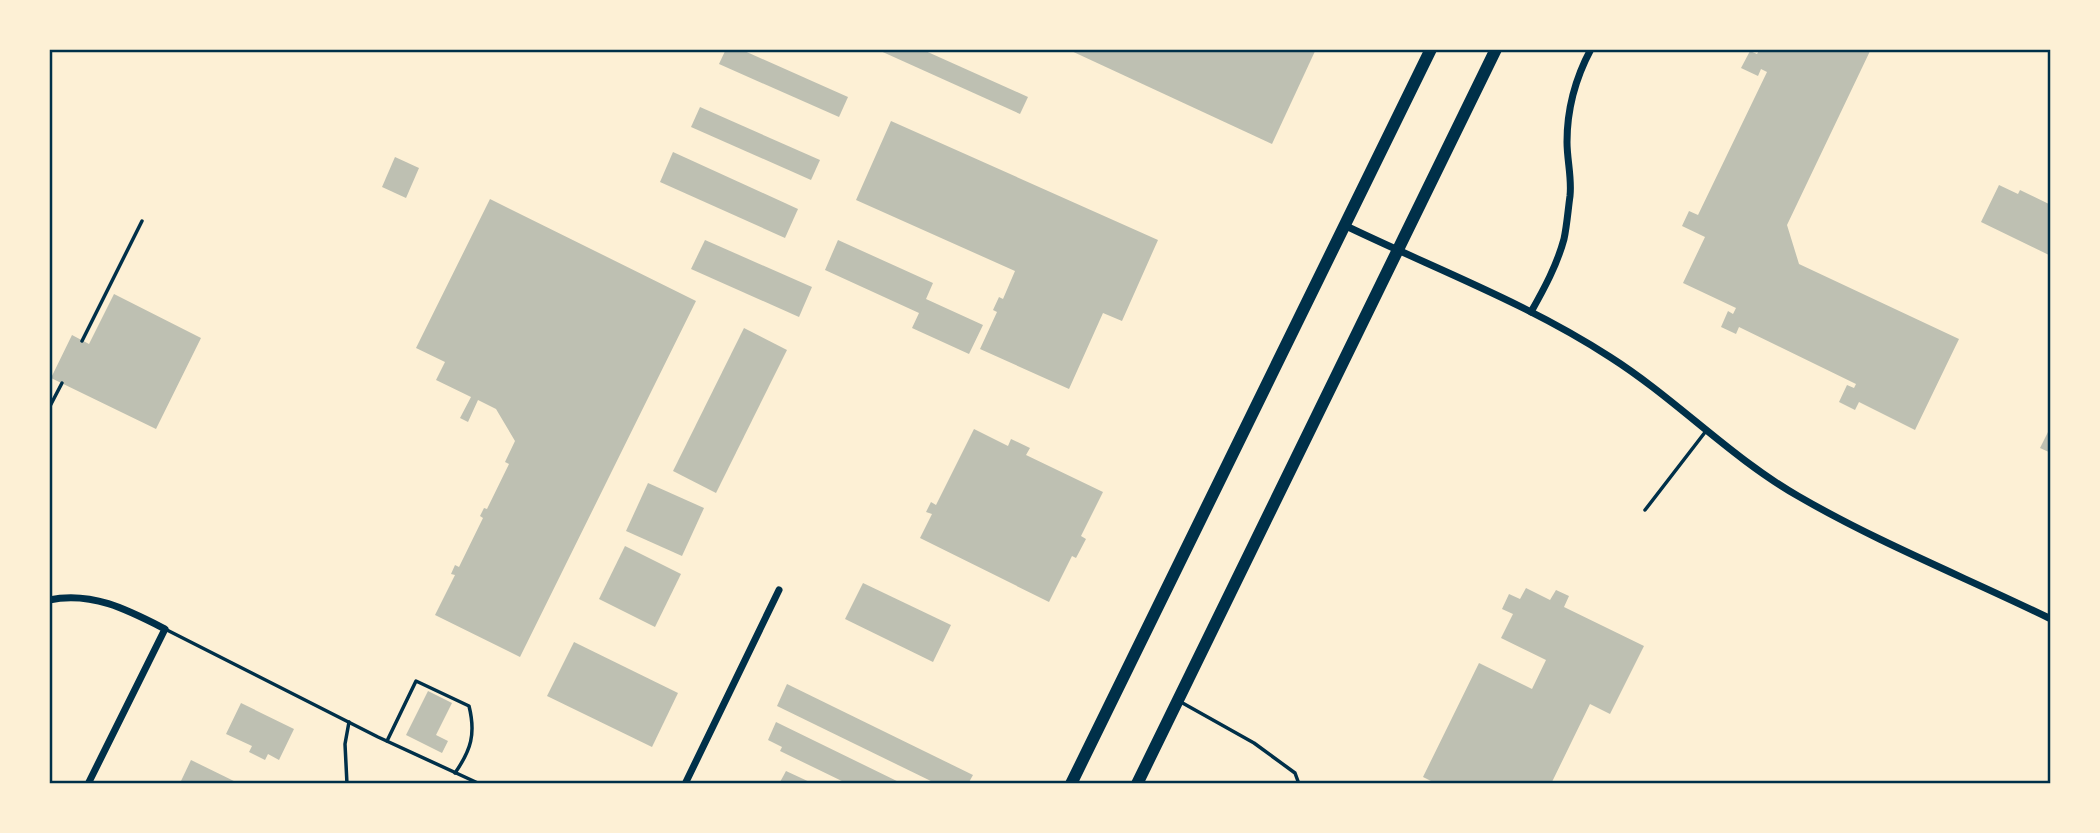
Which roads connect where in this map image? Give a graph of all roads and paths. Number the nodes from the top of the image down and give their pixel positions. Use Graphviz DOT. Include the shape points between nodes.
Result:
graph roads {
  1 [pos="1431,49"];
  2 [pos="1496,49"];
  3 [pos="1591,49"];
  4 [pos="142,222"];
  5 [pos="1344,225"];
  6 [pos="1397,250"];
  7 [pos="1531,312"];
  8 [pos="82,341"];
  9 [pos="62,383"];
  10 [pos="49,408"];
  11 [pos="1707,430"];
  12 [pos="1645,510"];
  13 [pos="779,590"];
  14 [pos="49,600"];
  15 [pos="2051,619"];
  16 [pos="165,629"];
  17 [pos="1177,701"];
  18 [pos="349,722"];
  19 [pos="387,741"];
  20 [pos="455,773"];
  21 [pos="88,784"];
  22 [pos="347,784"];
  23 [pos="481,784"];
  24 [pos="685,784"];
  25 [pos="1071,784"];
  26 [pos="1137,784"];
  27 [pos="1299,784"];
  1 -- 5 [label="main road"];
  2 -- 6 [label="main road"];
  3 -- 7 [label="street" via="1576,84 1570,114 1570,192 1564,239"];
  4 -- 8 [label="lane"];
  5 -- 6 [label="street"];
  5 -- 25 [label="main road"];
  6 -- 7 [label="street"];
  6 -- 17 [label="main road"];
  7 -- 11 [label="street" via="1609,356"];
  9 -- 10 [label="lane"];
  11 -- 12 [label="lane"];
  11 -- 15 [label="street" via="1797,496"];
  13 -- 24 [label="street"];
  14 -- 16 [label="street" via="103,601"];
  16 -- 18 [label="lane"];
  16 -- 21 [label="street"];
  17 -- 26 [label="main road"];
  17 -- 27 [label="lane" via="1254,743 1295,773"];
  18 -- 19 [label="lane"];
  18 -- 22 [label="lane"];
  19 -- 20 [label="lane"];
  19 -- 20 [label="lane" via="416,681 469,706 474,727 465,759"];
  20 -- 23 [label="lane"];
}
